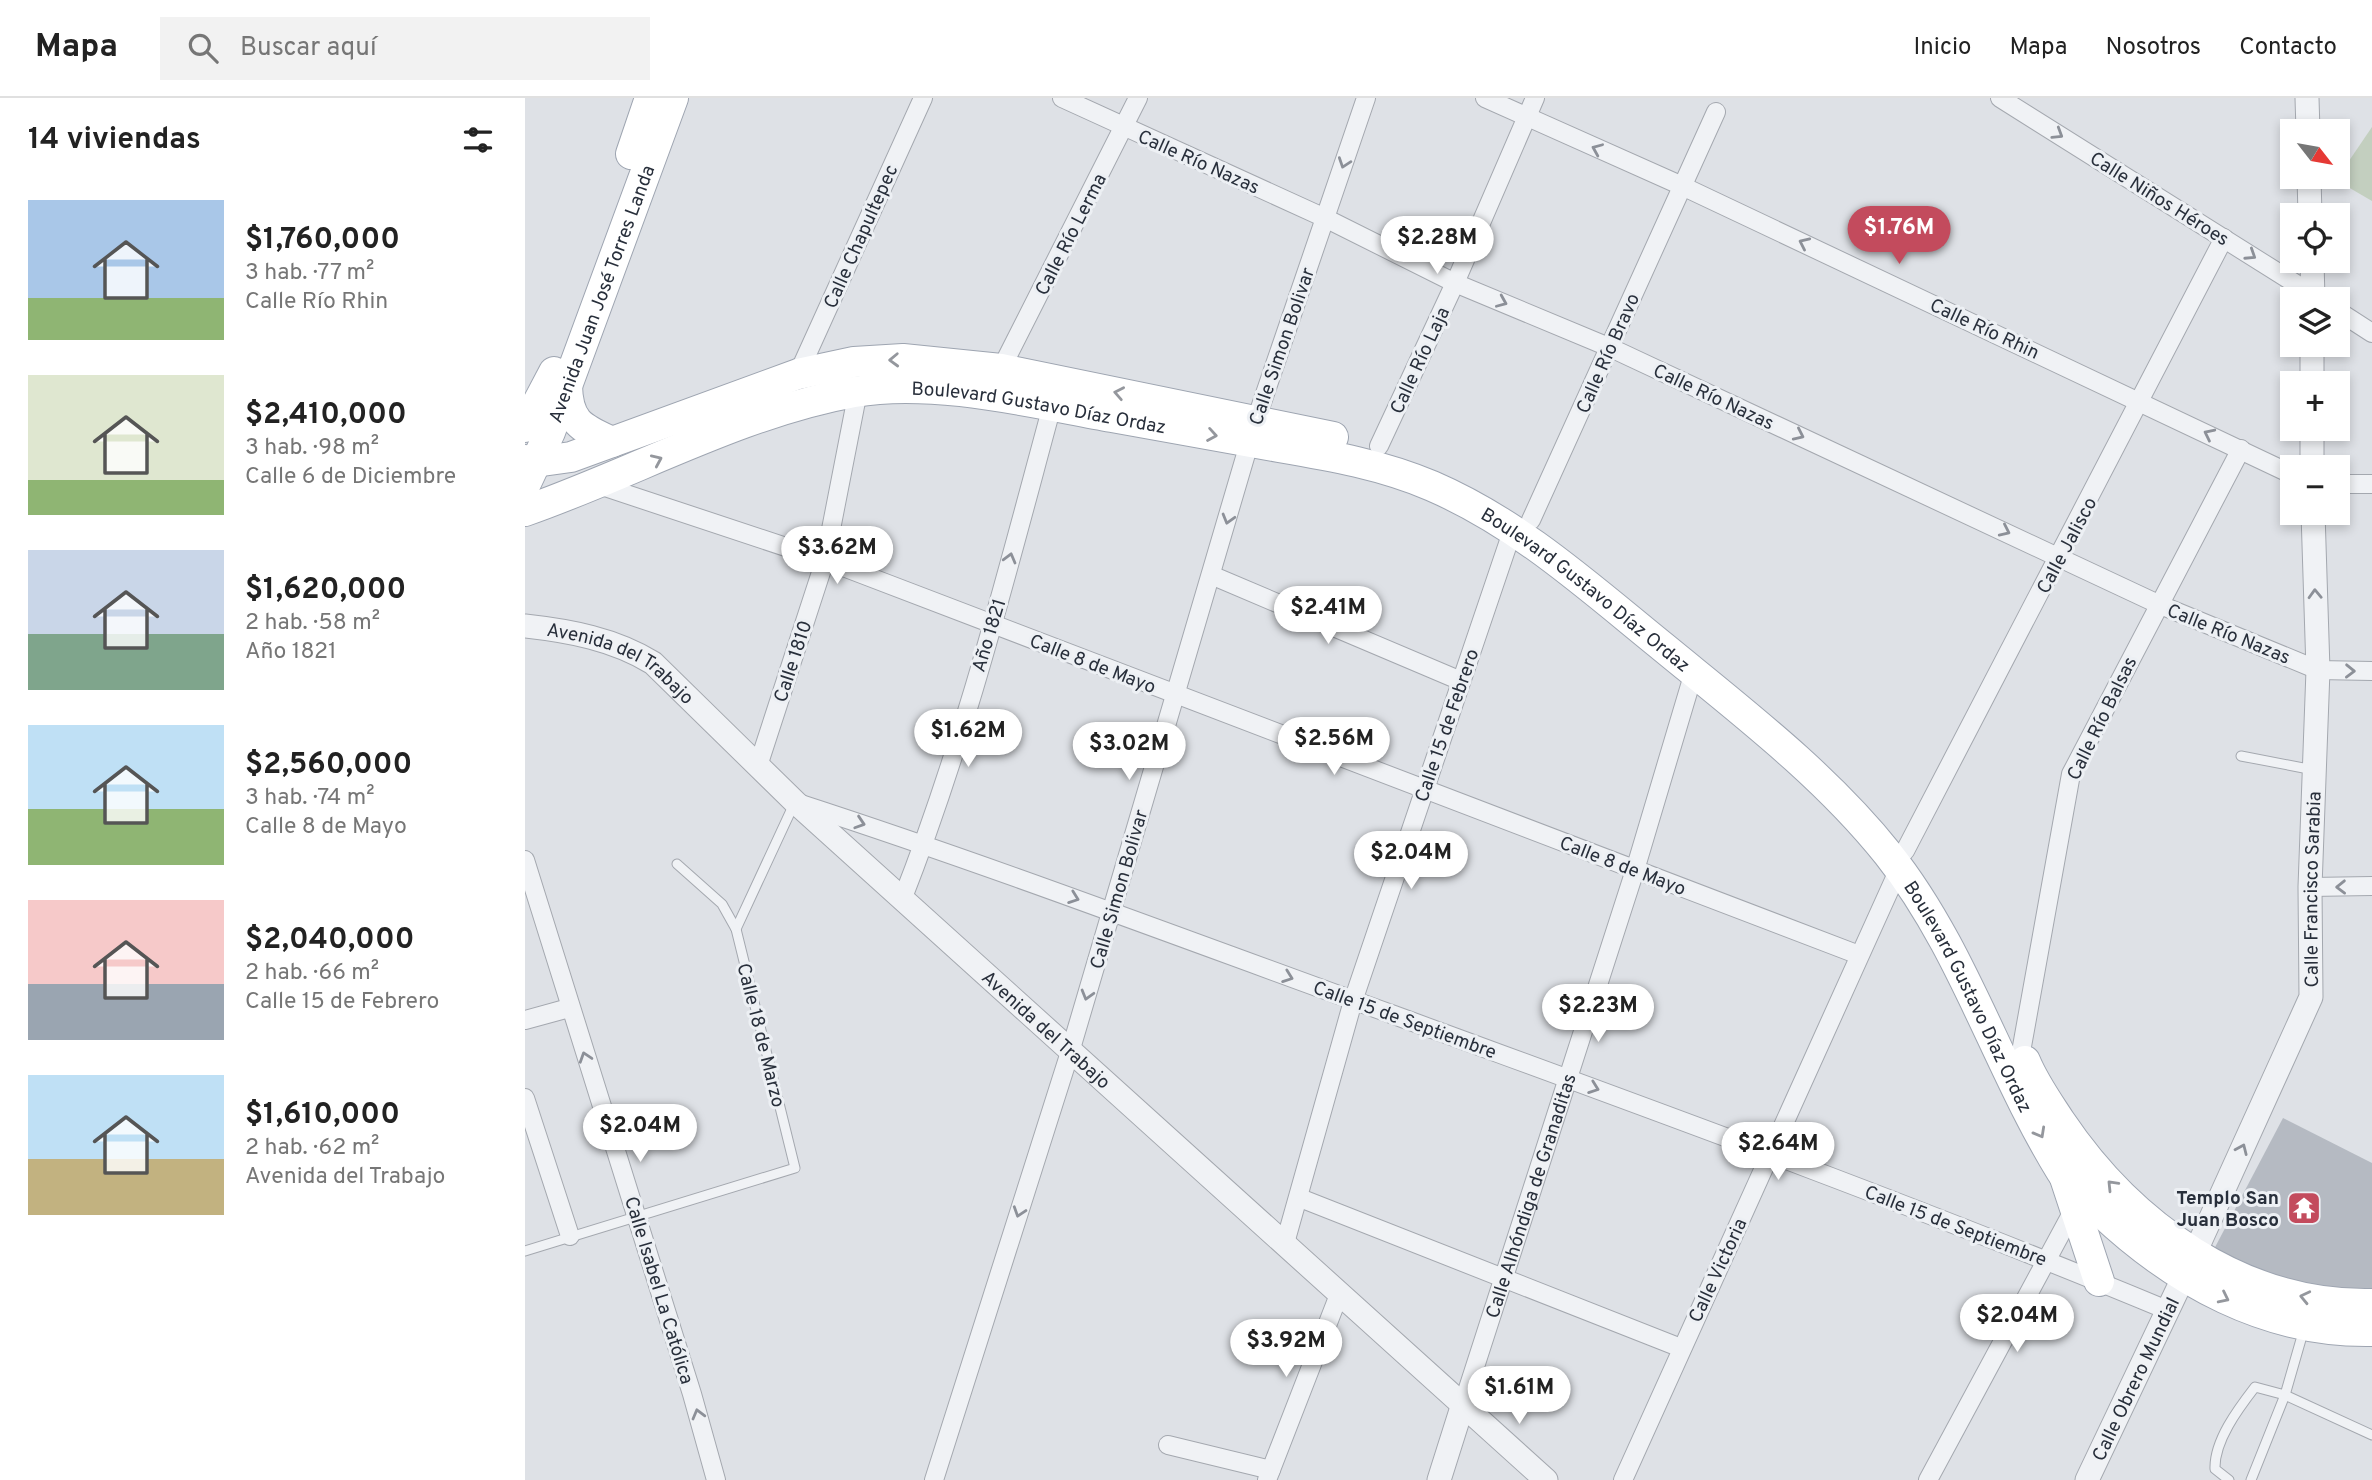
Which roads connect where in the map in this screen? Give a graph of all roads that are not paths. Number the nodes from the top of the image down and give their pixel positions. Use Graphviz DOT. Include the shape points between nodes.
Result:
graph roads {
  1 [pos="650,98"];
  2 [pos="673,98"];
  3 [pos="923,98"];
  4 [pos="1062,98"];
  5 [pos="1138,98"];
  6 [pos="1366,98"];
  7 [pos="1485,98"];
  8 [pos="1535,98"];
  9 [pos="2000,98"];
  10 [pos="2307,98"];
  11 [pos="1716,112"];
  12 [pos="1526,118"];
  13 [pos="2308,119"];
  14 [pos="1124,127"];
  15 [pos="1680,185"];
  16 [pos="1325,218"];
  17 [pos="2224,238"];
  18 [pos="1455,283"];
  19 [pos="2298,287"];
  20 [pos="2350,318"];
  21 [pos="2372,332"];
  22 [pos="1611,348"];
  23 [pos="1001,369"];
  24 [pos="798,374"];
  25 [pos="567,386"];
  26 [pos="858,391"];
  27 [pos="2141,401"];
  28 [pos="1052,407"];
  29 [pos="525,426"];
  30 [pos="1253,431"];
  31 [pos="613,442"];
  32 [pos="1379,446"];
  33 [pos="2241,449"];
  34 [pos="2280,468"];
  35 [pos="528,469"];
  36 [pos="2350,484"];
  37 [pos="2372,484"];
  38 [pos="599,485"];
  39 [pos="525,511"];
  40 [pos="1522,525"];
  41 [pos="2313,525"];
  42 [pos="2060,556"];
  43 [pos="825,560"];
  44 [pos="1211,575"];
  45 [pos="2158,604"];
  46 [pos="992,624"];
  47 [pos="525,626"];
  48 [pos="2318,670"];
  49 [pos="2372,671"];
  50 [pos="1694,672"];
  51 [pos="1461,681"];
  52 [pos="1175,695"];
  53 [pos="2241,756"];
  54 [pos="758,766"];
  55 [pos="2316,770"];
  56 [pos="1424,791"];
  57 [pos="795,802"];
  58 [pos="924,844"];
  59 [pos="525,860"];
  60 [pos="1902,860"];
  61 [pos="677,864"];
  62 [pos="1635,870"];
  63 [pos="2372,886"];
  64 [pos="2310,887"];
  65 [pos="902,900"];
  66 [pos="1111,912"];
  67 [pos="736,929"];
  68 [pos="1859,955"];
  69 [pos="1353,1001"];
  70 [pos="569,1009"];
  71 [pos="525,1020"];
  72 [pos="1070,1052"];
  73 [pos="2021,1052"];
  74 [pos="1566,1078"];
  75 [pos="525,1098"];
  76 [pos="1770,1154"];
  77 [pos="2064,1177"];
  78 [pos="1300,1198"];
  79 [pos="2073,1211"];
  80 [pos="637,1216"];
  81 [pos="570,1236"];
  82 [pos="1285,1243"];
  83 [pos="525,1251"];
  84 [pos="2045,1259"];
  85 [pos="2188,1266"];
  86 [pos="1501,1279"];
  87 [pos="2099,1282"];
  88 [pos="1340,1292"];
  89 [pos="2372,1304"];
  90 [pos="2167,1310"];
  91 [pos="2306,1324"];
  92 [pos="2372,1331"];
  93 [pos="1681,1348"];
  94 [pos="2285,1395"];
  95 [pos="1463,1405"];
  96 [pos="2372,1436"];
  97 [pos="1168,1445"];
  98 [pos="1269,1475"];
  99 [pos="716,1480"];
  100 [pos="934,1480"];
  101 [pos="1439,1480"];
  102 [pos="1546,1480"];
  103 [pos="1623,1480"];
  104 [pos="1928,1480"];
  105 [pos="2087,1480"];
  106 [pos="2229,1480"];
  107 [pos="2251,1480"];
  1 -- 29 [label="main road, Avenida Juan José Torres Landa" via="548,387"];
  2 -- 25 [label="main road, Avenida Juan José Torres Landa"];
  3 -- 24 [label="street, Calle Chapultepec"];
  4 -- 14 [label="street, Calle Río Nazas"];
  5 -- 14 [label="street, Calle Río Lerma"];
  6 -- 16 [label="street, Calle Simon Bolivar, one-way"];
  7 -- 12 [label="street, Calle Río Rhin"];
  8 -- 12 [label="street, Calle Río Laja"];
  9 -- 17 [label="street, Calle Niños Héroes, one-way"];
  10 -- 13 [label="street"];
  11 -- 15 [label="street, Calle Río Bravo"];
  15 -- 12 [label="street, Calle Río Rhin, one-way"];
  12 -- 18 [label="street, Calle Río Laja"];
  14 -- 16 [label="street, Calle Río Nazas"];
  14 -- 23 [label="street, Calle Río Lerma"];
  15 -- 22 [label="street, Calle Río Bravo"];
  27 -- 15 [label="street, Calle Río Rhin, one-way"];
  16 -- 18 [label="street, Calle Río Nazas"];
  16 -- 30 [label="street, Calle Simon Bolivar"];
  17 -- 19 [label="street, Calle Niños Héroes, one-way"];
  17 -- 27 [label="street, Calle Jalisco"];
  18 -- 22 [label="street, Calle Río Nazas, one-way"];
  18 -- 32 [label="street, Calle Río Laja"];
  20 -- 21 [label="street"];
  22 -- 40 [label="street, Calle Río Bravo"];
  22 -- 42 [label="street, Calle Río Nazas, one-way"];
  23 -- 24 [label="main road, Boulevard Gustavo Díaz Ordaz, one-way" via="903,359 855,362"];
  30 -- 23 [label="main road, Boulevard Gustavo Díaz Ordaz, one-way"];
  24 -- 31 [label="main road, Boulevard Gustavo Díaz Ordaz"];
  25 -- 31 [label="main road" via="569,411 576,421"];
  25 -- 35 [label="main road, Avenida Juan José Torres Landa" via="550,432"];
  26 -- 28 [label="main road, Boulevard Gustavo Díaz Ordaz" via="908,388"];
  38 -- 26 [label="main road, Boulevard Gustavo Díaz Ordaz, one-way" via="716,434"];
  26 -- 43 [label="street, Calle 1810"];
  33 -- 27 [label="street, Calle Río Rhin, one-way"];
  27 -- 42 [label="street, Calle Jalisco"];
  28 -- 30 [label="main road, Boulevard Gustavo Díaz Ordaz, one-way"];
  46 -- 28 [label="street, Año 1821, one-way"];
  30 -- 32 [label="main road, Boulevard Gustavo Díaz Ordaz"];
  30 -- 40 [label="main road, Boulevard Gustavo Díaz Ordaz" via="1369,463"];
  30 -- 44 [label="street, Calle Simon Bolivar, one-way"];
  31 -- 35 [label="main road, Boulevard Gustavo Díaz Ordaz"];
  32 -- 40 [label="main road, Boulevard Gustavo Díaz Ordaz" via="1434,467"];
  33 -- 34 [label="street, Calle Río Rhin"];
  33 -- 45 [label="street, Calle Río Balsas"];
  36 -- 37 [label="street"];
  38 -- 39 [label="main road, Boulevard Gustavo Díaz Ordaz"];
  38 -- 43 [label="street, Calle 8 de Mayo"];
  40 -- 50 [label="main road, Boulevard Gustavo Díaz Ordaz" via="1538,545"];
  40 -- 51 [label="street, Calle 15 de Febrero"];
  40 -- 60 [label="main road, Boulevard Gustavo Díaz Ordaz" via="1711,662 1836,775"];
  48 -- 41 [label="street, Calle Francisco Sarabia, one-way"];
  42 -- 45 [label="street, Calle Río Nazas"];
  42 -- 60 [label="street, Calle Jalisco"];
  43 -- 46 [label="street, Calle 8 de Mayo"];
  43 -- 54 [label="street, Calle 1810"];
  44 -- 51 [label="street"];
  44 -- 52 [label="street, Calle Simon Bolivar"];
  45 -- 48 [label="street, Calle Río Nazas"];
  45 -- 73 [label="street, Calle Río Balsas" via="2071,774"];
  46 -- 52 [label="street, Calle 8 de Mayo"];
  46 -- 58 [label="street, Año 1821"];
  47 -- 54 [label="street, Avenida del Trabajo" via="561,630 632,650 677,683"];
  48 -- 49 [label="street, Calle Río Nazas, one-way"];
  48 -- 55 [label="street, Calle Francisco Sarabia"];
  50 -- 60 [label="main road, Boulevard Gustavo Díaz Ordaz" via="1837,796"];
  50 -- 62 [label="street, Calle Alhóndiga de Granaditas"];
  51 -- 56 [label="street, Calle 15 de Febrero"];
  52 -- 56 [label="street, Calle 8 de Mayo"];
  52 -- 66 [label="street, Calle Simon Bolivar"];
  53 -- 55 [label="lane"];
  54 -- 57 [label="street, Avenida del Trabajo"];
  55 -- 64 [label="street, Calle Francisco Sarabia"];
  56 -- 62 [label="street, Calle 8 de Mayo"];
  56 -- 69 [label="street, Calle 15 de Febrero"];
  57 -- 58 [label="street, Calle 15 de Septiembre, one-way"];
  57 -- 65 [label="street, Avenida del Trabajo"];
  57 -- 67 [label="lane"];
  58 -- 65 [label="street, Año 1821"];
  58 -- 66 [label="street, Calle 15 de Septiembre, one-way"];
  59 -- 70 [label="street, Calle Isabel La Católica"];
  60 -- 68 [label="street, Calle Victoria"];
  60 -- 73 [label="main road, Boulevard Gustavo Díaz Ordaz" via="1954,924"];
  60 -- 77 [label="main road, Boulevard Gustavo Díaz Ordaz, one-way"];
  61 -- 67 [label="lane, Calle 18 de Marzo" via="722,904"];
  62 -- 68 [label="street, Calle 8 de Mayo"];
  62 -- 74 [label="street, Calle Alhóndiga de Granaditas"];
  63 -- 64 [label="street, one-way"];
  85 -- 64 [label="street, Calle Francisco Sarabia, one-way" via="2311,996"];
  65 -- 72 [label="street, Avenida del Trabajo"];
  66 -- 69 [label="street, Calle 15 de Septiembre, one-way"];
  66 -- 72 [label="street, Calle Simon Bolivar, one-way"];
  67 -- 80 [label="lane, Calle 18 de Marzo" via="795,1168"];
  68 -- 76 [label="street, Calle Victoria"];
  69 -- 74 [label="street, Calle 15 de Septiembre"];
  69 -- 78 [label="street, Calle 15 de Febrero"];
  70 -- 71 [label="street"];
  80 -- 70 [label="street, Calle Isabel La Católica, one-way"];
  72 -- 82 [label="street, Avenida del Trabajo"];
  72 -- 100 [label="street, Calle Simon Bolivar, one-way"];
  85 -- 73 [label="main road, Boulevard Gustavo Díaz Ordaz, one-way" via="2085,1158 2032,1078"];
  74 -- 76 [label="street, Calle 15 de Septiembre, one-way"];
  74 -- 86 [label="street, Calle Alhóndiga de Granaditas"];
  75 -- 81 [label="street"];
  76 -- 84 [label="street, Calle 15 de Septiembre"];
  76 -- 93 [label="street, Calle Victoria"];
  77 -- 79 [label="main road"];
  77 -- 85 [label="main road, Boulevard Gustavo Díaz Ordaz" via="2125,1234"];
  78 -- 82 [label="street, Calle 15 de Febrero"];
  78 -- 86 [label="street"];
  79 -- 84 [label="street"];
  79 -- 87 [label="main road"];
  80 -- 81 [label="lane"];
  99 -- 80 [label="street, Calle Isabel La Católica, one-way"];
  81 -- 83 [label="lane"];
  82 -- 88 [label="street, Avenida del Trabajo"];
  84 -- 87 [label="street, Calle 15 de Septiembre"];
  84 -- 104 [label="street"];
  89 -- 85 [label="main road, Boulevard Gustavo Díaz Ordaz, one-way" via="2340,1305"];
  85 -- 90 [label="street, Calle Obrero Mundial"];
  85 -- 91 [label="main road, Boulevard Gustavo Díaz Ordaz, one-way" via="2253,1313"];
  86 -- 93 [label="street"];
  86 -- 95 [label="street, Calle Alhóndiga de Granaditas"];
  87 -- 90 [label="street, Calle 15 de Septiembre"];
  88 -- 95 [label="street, Avenida del Trabajo"];
  88 -- 98 [label="street"];
  90 -- 105 [label="street, Calle Obrero Mundial"];
  91 -- 92 [label="main road, Boulevard Gustavo Díaz Ordaz" via="2337,1331"];
  91 -- 94 [label="lane"];
  93 -- 103 [label="street, Calle Victoria"];
  94 -- 96 [label="lane"];
  94 -- 106 [label="lane" via="2255,1387 2243,1403 2215,1455 2215,1469"];
  94 -- 107 [label="lane"];
  95 -- 101 [label="street, Calle Alhóndiga de Granaditas"];
  95 -- 102 [label="street, Avenida del Trabajo"];
  97 -- 98 [label="street"];
}
